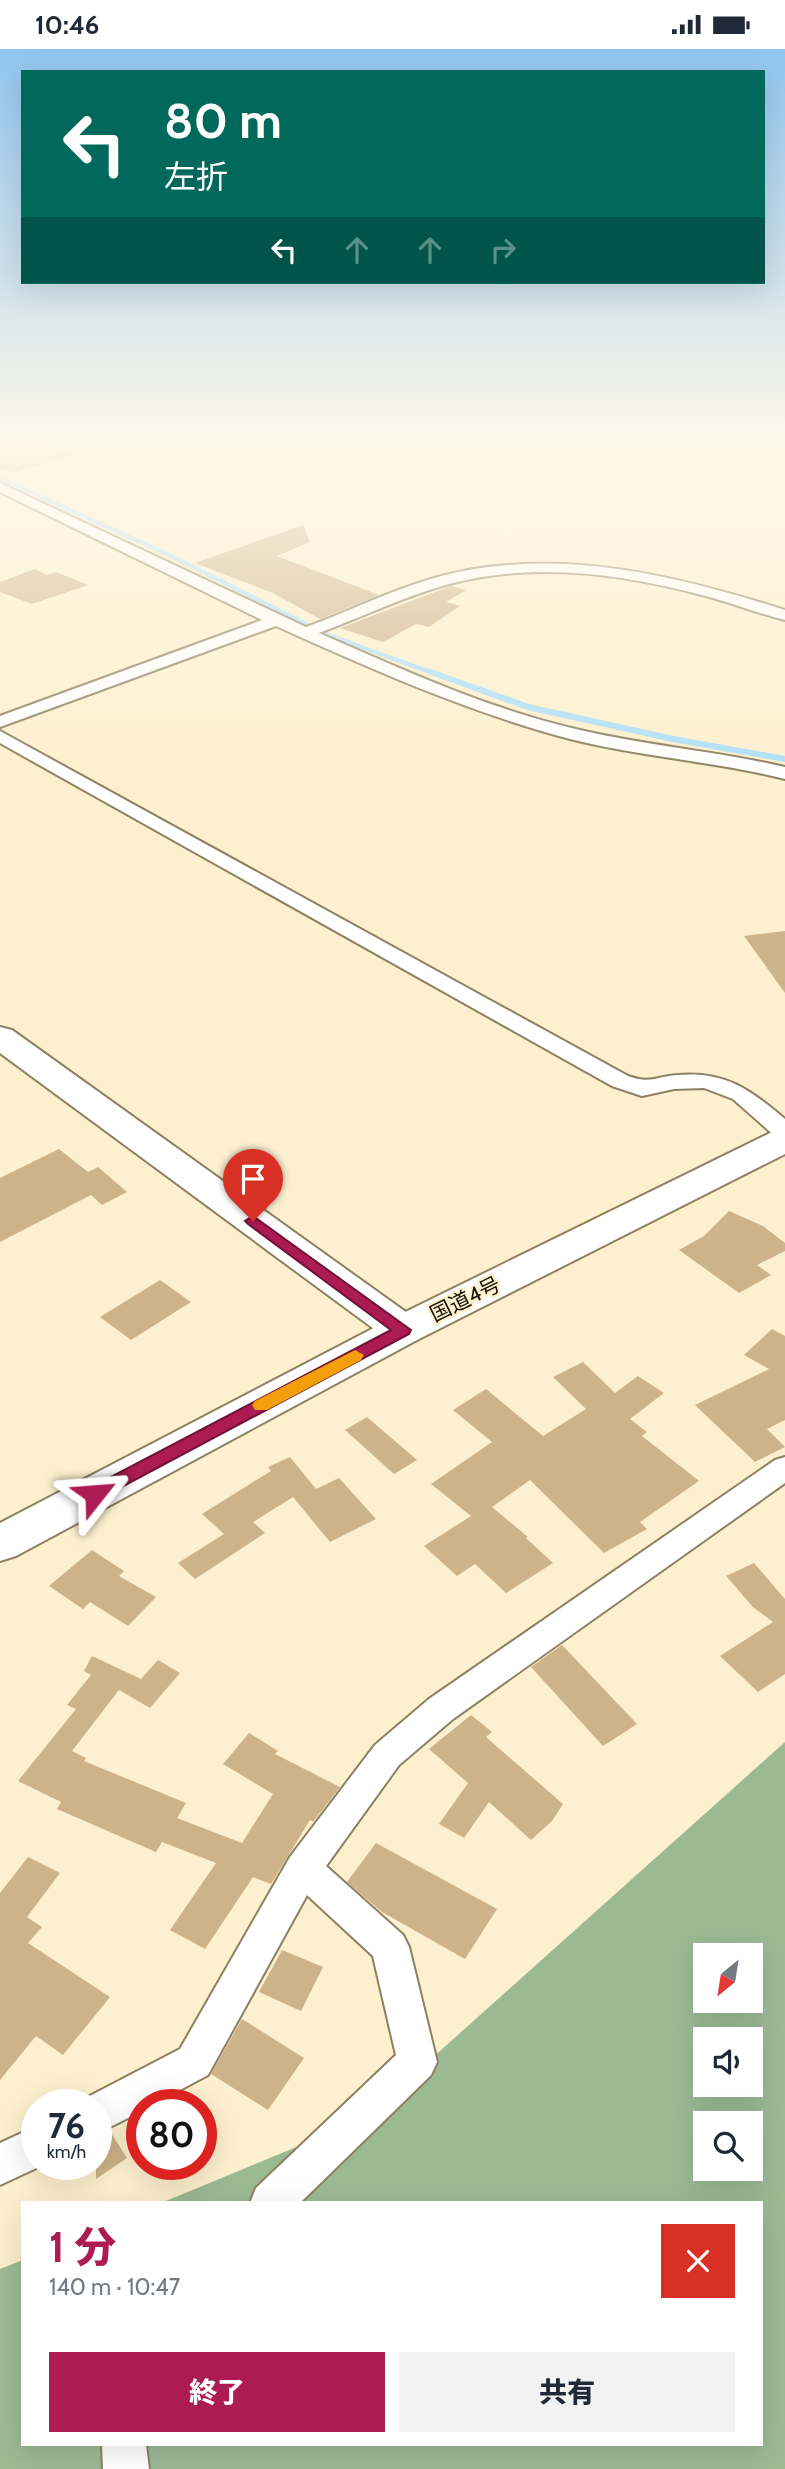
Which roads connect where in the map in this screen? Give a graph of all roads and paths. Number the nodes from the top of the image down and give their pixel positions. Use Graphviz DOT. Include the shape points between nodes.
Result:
graph roads {
  1 [pos="135,552"];
  2 [pos="785,615"];
  3 [pos="276,620"];
  4 [pos="312,630"];
  5 [pos="0,722"];
  6 [pos="0,736"];
  7 [pos="785,773"];
  8 [pos="0,1037"];
  9 [pos="785,1132"];
  10 [pos="785,1140"];
  11 [pos="403,1330"];
  12 [pos="785,1468"];
  13 [pos="0,1544"];
  14 [pos="303,1868"];
  15 [pos="112,2106"];
  16 [pos="21,2154"];
  17 [pos="0,2165"];
  18 [pos="273,2201"];
  19 [pos="124,2446"];
  20 [pos="126,2469"];
  1 -- 3 [label="street"];
  2 -- 4 [label="street" via="713,591 668,582 560,568 523,568 448,579"];
  3 -- 4 [label="street"];
  3 -- 5 [label="street"];
  4 -- 7 [label="street" via="365,661 547,727"];
  6 -- 9 [label="street" via="620,1081 642,1089 707,1081 741,1094"];
  8 -- 11 [label="main road"];
  10 -- 11 [label="main road, 国道4号"];
  11 -- 13 [label="main road, 国道4号"];
  12 -- 14 [label="street" via="441,1709 387,1755"];
  14 -- 15 [label="street" via="194,2062"];
  14 -- 18 [label="street" via="390,1947 417,2062"];
  16 -- 17 [label="street"];
  19 -- 20 [label="street"];
}
